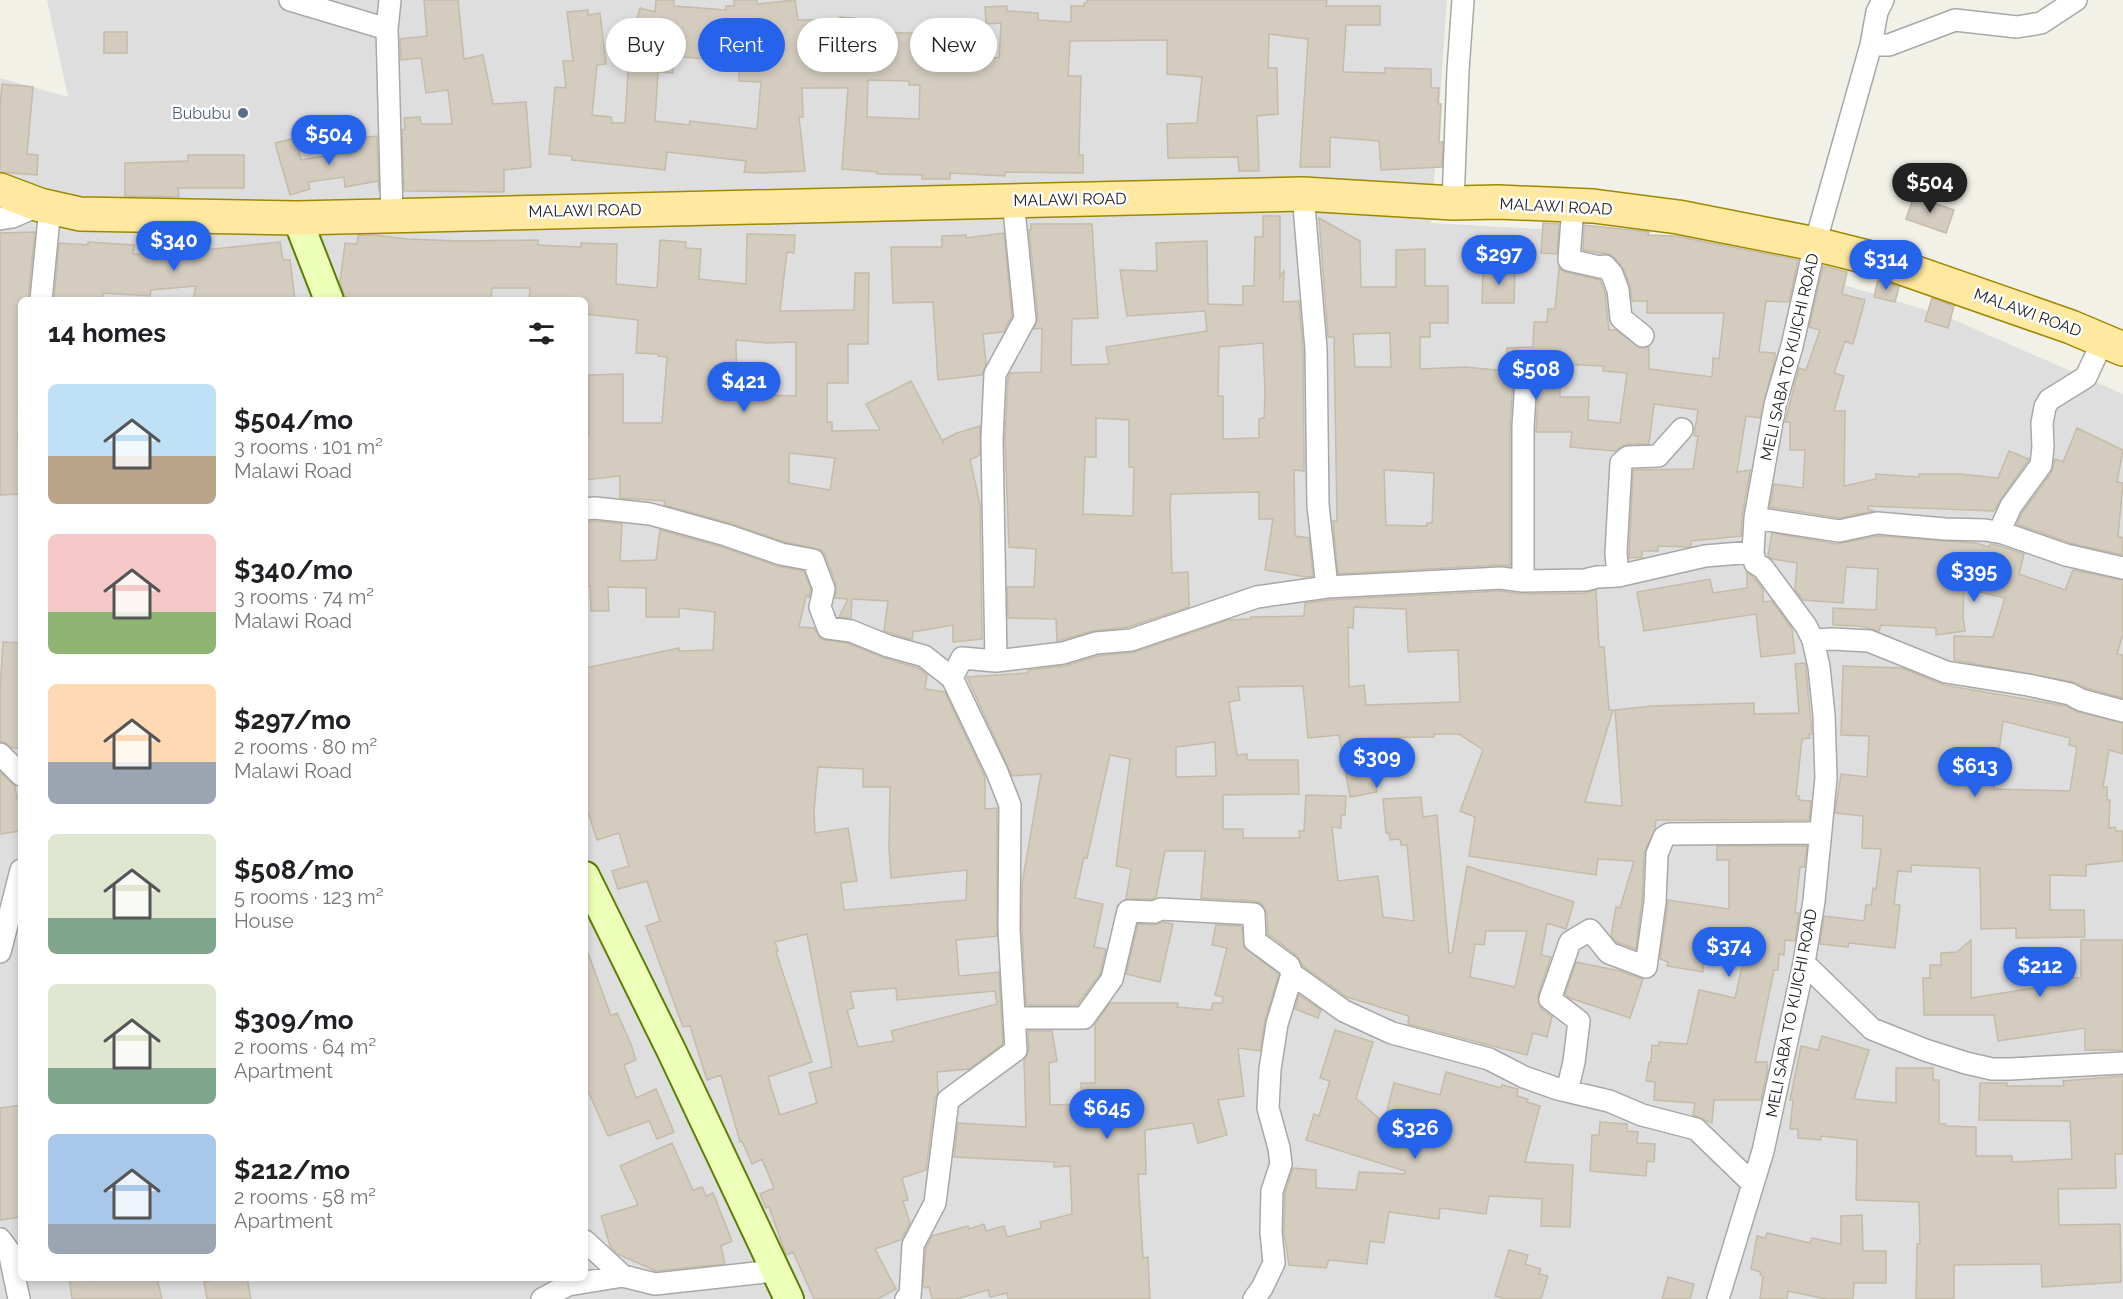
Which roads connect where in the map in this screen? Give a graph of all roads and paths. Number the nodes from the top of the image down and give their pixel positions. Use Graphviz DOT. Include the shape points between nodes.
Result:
graph roads {
  1 [pos="290,0"];
  2 [pos="390,0"];
  3 [pos="1463,0"];
  4 [pos="1883,0"];
  5 [pos="2076,0"];
  6 [pos="387,29"];
  7 [pos="1871,45"];
  8 [pos="0,190"];
  9 [pos="1303,194"];
  10 [pos="1013,200"];
  11 [pos="1453,203"];
  12 [pos="1573,205"];
  13 [pos="45,206"];
  14 [pos="392,215"];
  15 [pos="297,218"];
  16 [pos="0,219"];
  17 [pos="1815,244"];
  18 [pos="40,297"];
  19 [pos="328,297"];
  20 [pos="1643,336"];
  21 [pos="2113,345"];
  22 [pos="1526,380"];
  23 [pos="1682,429"];
  24 [pos="588,509"];
  25 [pos="1755,518"];
  26 [pos="1999,532"];
  27 [pos="1753,552"];
  28 [pos="2123,568"];
  29 [pos="1618,576"];
  30 [pos="1523,581"];
  31 [pos="1327,587"];
  32 [pos="1813,640"];
  33 [pos="996,660"];
  34 [pos="951,678"];
  35 [pos="2123,711"];
  36 [pos="0,753"];
  37 [pos="18,772"];
  38 [pos="1820,836"];
  39 [pos="18,882"];
  40 [pos="588,882"];
  41 [pos="0,952"];
  42 [pos="1804,963"];
  43 [pos="1292,974"];
  44 [pos="1014,1018"];
  45 [pos="2123,1064"];
  46 [pos="1567,1091"];
  47 [pos="1752,1183"];
  48 [pos="0,1239"];
  49 [pos="588,1244"];
  50 [pos="774,1271"];
  51 [pos="623,1276"];
  52 [pos="19,1299"];
  53 [pos="542,1299"];
  54 [pos="789,1299"];
  55 [pos="906,1299"];
  56 [pos="1254,1299"];
  57 [pos="1718,1299"];
  1 -- 6 [label="street"];
  2 -- 6 [label="street"];
  3 -- 11 [label="street"];
  4 -- 7 [label="street, MELI SABA TO KIJICHI ROAD"];
  5 -- 7 [label="street" via="2041,23 2017,27 1955,20 1889,45"];
  6 -- 14 [label="street"];
  7 -- 17 [label="street, MELI SABA TO KIJICHI ROAD"];
  8 -- 13 [label="main road, MALAWI ROAD"];
  9 -- 10 [label="main road, MALAWI ROAD"];
  9 -- 11 [label="main road, MALAWI ROAD"];
  9 -- 31 [label="street" via="1316,349 1318,505"];
  10 -- 14 [label="main road, MALAWI ROAD"];
  10 -- 33 [label="street" via="1024,319 995,374 992,439"];
  11 -- 12 [label="main road, MALAWI ROAD"];
  12 -- 17 [label="main road, MALAWI ROAD" via="1678,217"];
  12 -- 20 [label="street" via="1569,260 1605,266 1618,290 1621,318"];
  13 -- 15 [label="main road, MALAWI ROAD" via="80,214"];
  13 -- 16 [label="street"];
  13 -- 18 [label="street"];
  14 -- 15 [label="main road, MALAWI ROAD"];
  15 -- 19 [label="street"];
  17 -- 21 [label="main road, MALAWI ROAD" via="1941,280"];
  17 -- 25 [label="street, MELI SABA TO KIJICHI ROAD" via="1773,414"];
  21 -- 26 [label="street" via="2086,377 2049,400 2042,423 2041,465 2011,506"];
  22 -- 30 [label="street"];
  23 -- 29 [label="street" via="1659,456 1629,457 1621,463"];
  24 -- 34 [label="street" via="650,514 813,560 824,589 820,607 828,628 851,631 924,656"];
  25 -- 26 [label="street" via="1839,531 1877,523"];
  25 -- 27 [label="street, MELI SABA TO KIJICHI ROAD"];
  26 -- 28 [label="street" via="2066,555"];
  27 -- 29 [label="street" via="1705,556"];
  27 -- 32 [label="street, MELI SABA TO KIJICHI ROAD" via="1755,563 1763,568"];
  29 -- 30 [label="street"];
  30 -- 31 [label="street" via="1501,578"];
  31 -- 33 [label="street" via="1257,597 1131,640"];
  32 -- 35 [label="street" via="1869,641 1946,672 2070,694"];
  32 -- 38 [label="street, MELI SABA TO KIJICHI ROAD" via="1827,759"];
  33 -- 34 [label="street" via="962,657"];
  34 -- 44 [label="street" via="1010,805 1009,929"];
  36 -- 37 [label="street"];
  38 -- 42 [label="street, MELI SABA TO KIJICHI ROAD"];
  38 -- 46 [label="street" via="1737,833 1664,837 1658,854 1656,902 1646,967 1609,953 1590,930 1570,942 1550,999 1579,1021"];
  39 -- 41 [label="street"];
  40 -- 50 [label="street"];
  42 -- 45 [label="street" via="1872,1029 1955,1060 2010,1070"];
  42 -- 47 [label="street, MELI SABA TO KIJICHI ROAD" via="1770,1122"];
  43 -- 44 [label="street" via="1289,966 1255,941 1254,914 1128,910 1112,979 1084,1018"];
  43 -- 46 [label="street" via="1344,1011 1392,1033 1489,1059 1524,1077"];
  43 -- 56 [label="street" via="1277,1024 1269,1078 1268,1108 1281,1164 1272,1191 1274,1263"];
  44 -- 55 [label="street" via="1016,1050 948,1100 934,1203 913,1245 910,1297"];
  46 -- 47 [label="street" via="1696,1129"];
  47 -- 57 [label="street, MELI SABA TO KIJICHI ROAD"];
  48 -- 52 [label="street" via="9,1251"];
  49 -- 51 [label="street"];
  50 -- 51 [label="street" via="655,1284"];
  50 -- 54 [label="street"];
  51 -- 53 [label="street" via="568,1285"];
}
